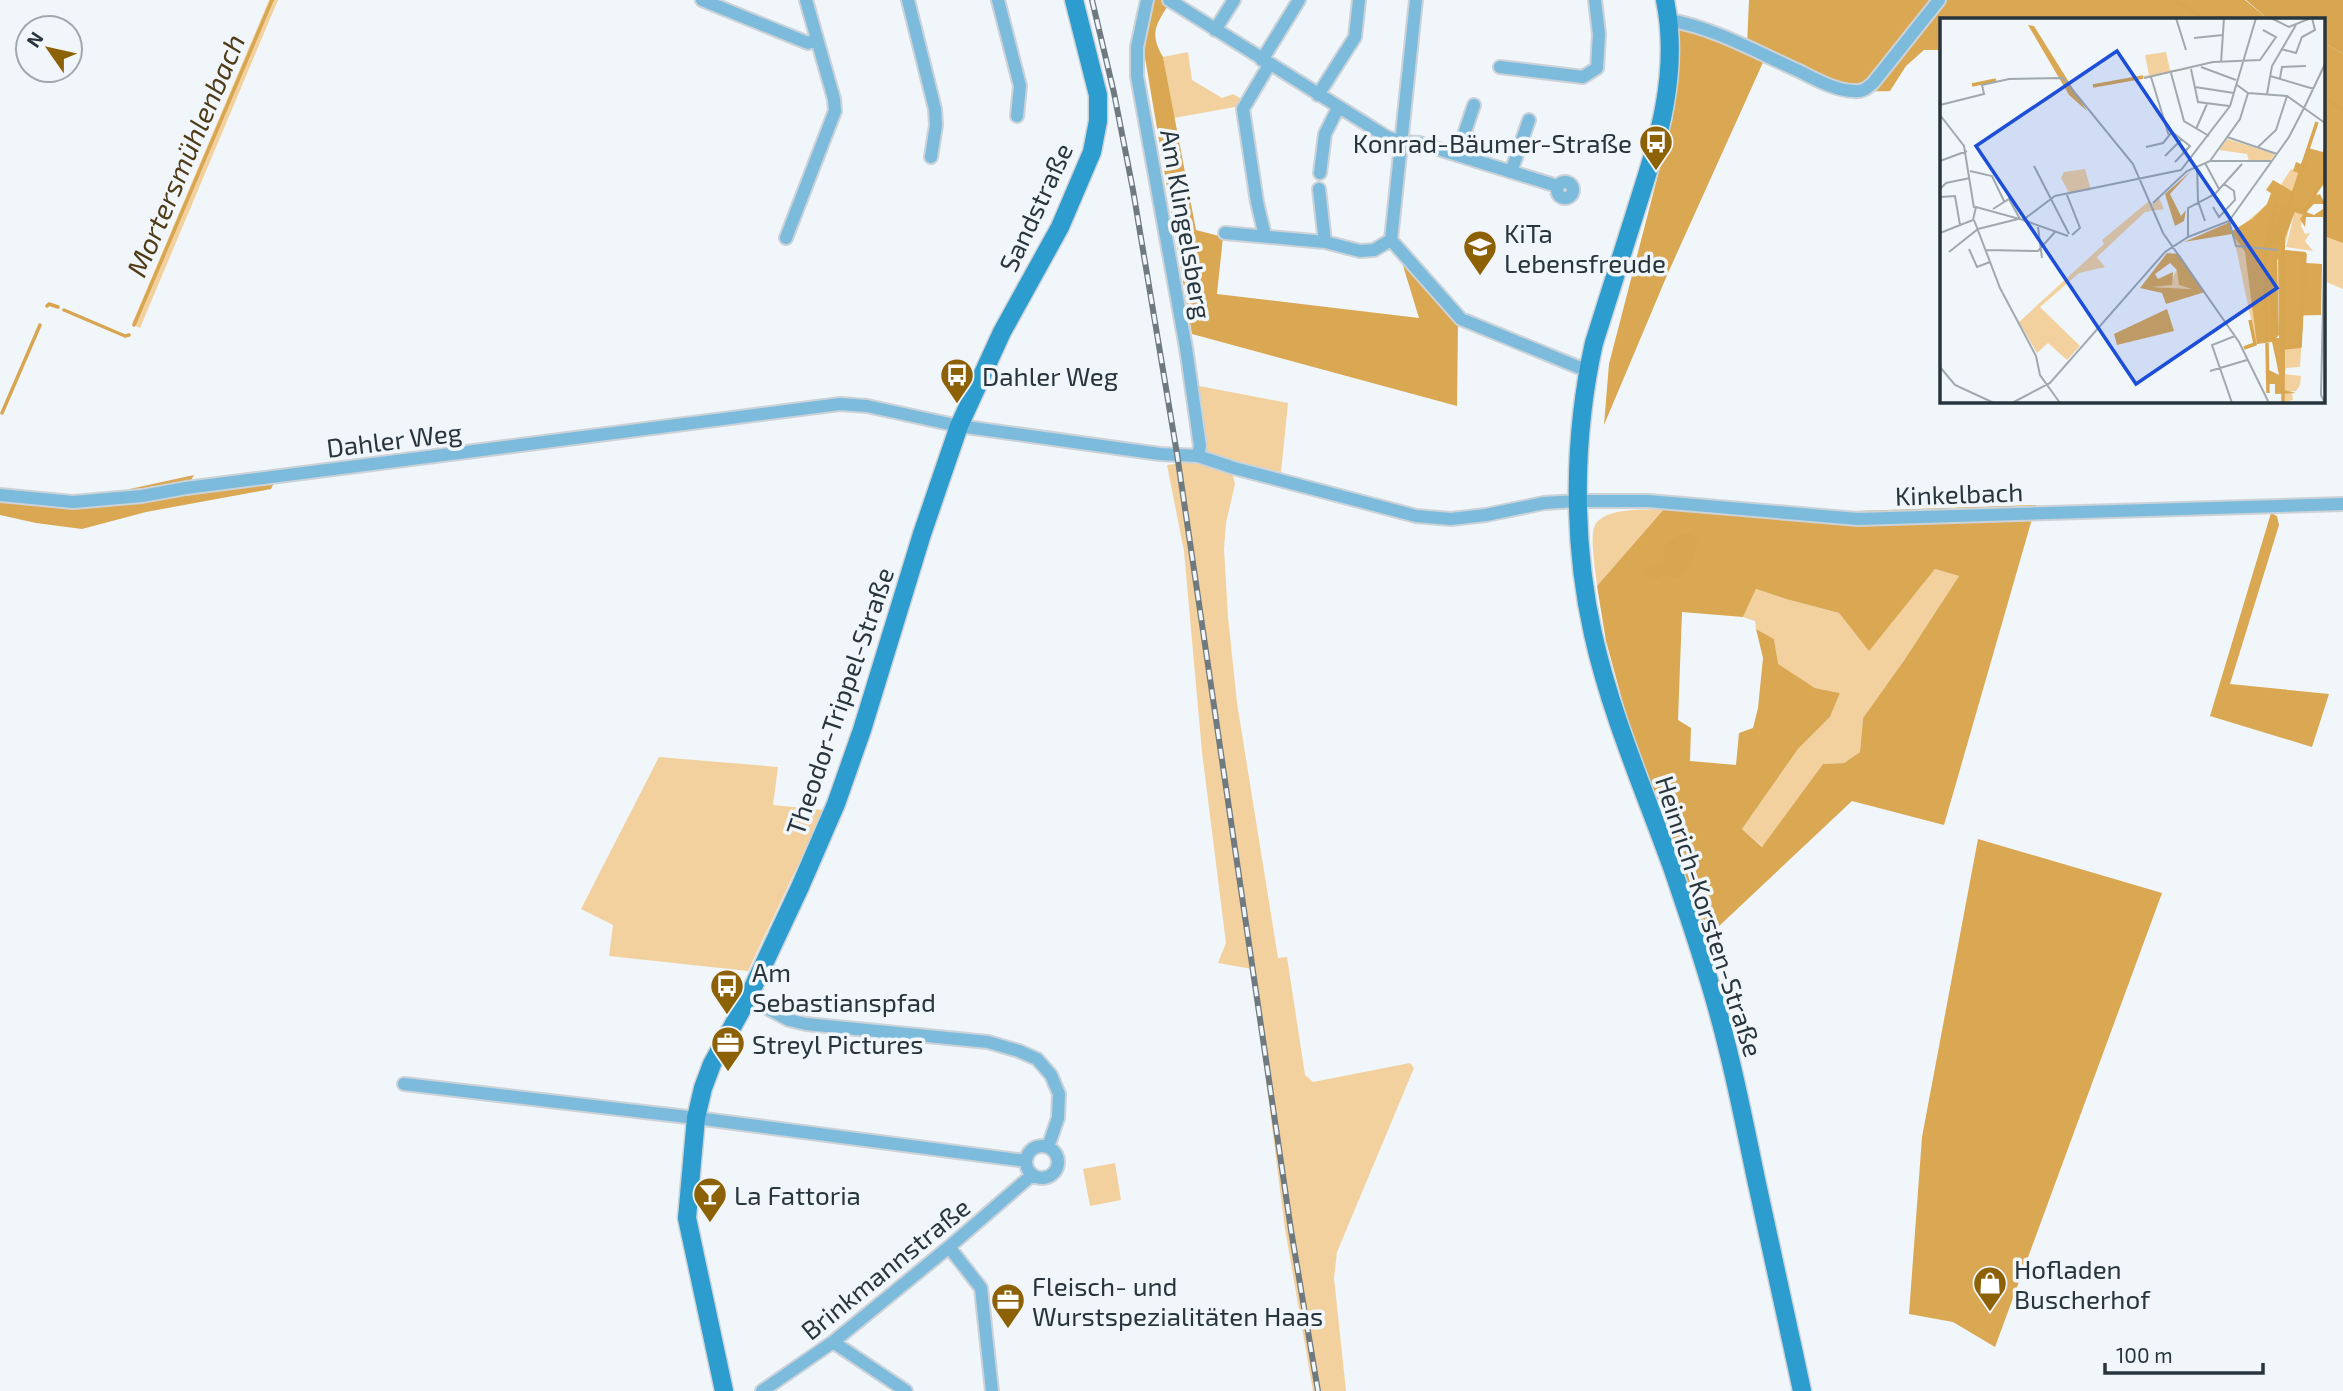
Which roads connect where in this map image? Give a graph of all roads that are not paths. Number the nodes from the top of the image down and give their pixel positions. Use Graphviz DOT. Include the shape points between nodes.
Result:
graph roads {
  1 [pos="702,0"];
  2 [pos="806,0"];
  3 [pos="908,0"];
  4 [pos="998,0"];
  5 [pos="1074,0"];
  6 [pos="1147,0"];
  7 [pos="1169,0"];
  8 [pos="1234,0"];
  9 [pos="1299,0"];
  10 [pos="1359,0"];
  11 [pos="1416,0"];
  12 [pos="1595,0"];
  13 [pos="1665,0"];
  14 [pos="1939,0"];
  15 [pos="1669,20"];
  16 [pos="1215,30"];
  17 [pos="816,40"];
  18 [pos="1266,62"];
  19 [pos="1500,67"];
  20 [pos="1318,94"];
  21 [pos="1474,105"];
  22 [pos="1338,108"];
  23 [pos="1017,116"];
  24 [pos="1529,120"];
  25 [pos="1401,142"];
  26 [pos="1457,155"];
  27 [pos="931,157"];
  28 [pos="1511,172"];
  29 [pos="1320,173"];
  30 [pos="1557,186"];
  31 [pos="1319,189"];
  32 [pos="1225,233"];
  33 [pos="1265,236"];
  34 [pos="786,238"];
  35 [pos="1391,240"];
  36 [pos="1325,242"];
  37 [pos="1588,369"];
  38 [pos="959,426"];
  39 [pos="1198,456"];
  40 [pos="0,495"];
  41 [pos="1577,500"];
  42 [pos="2343,504"];
  43 [pos="748,998"];
  44 [pos="404,1084"];
  45 [pos="696,1118"];
  46 [pos="1048,1147"];
  47 [pos="1026,1161"];
  48 [pos="1032,1175"];
  49 [pos="949,1247"];
  50 [pos="833,1342"];
  51 [pos="724,1391"];
  52 [pos="762,1391"];
  53 [pos="906,1391"];
  54 [pos="992,1391"];
  55 [pos="1802,1391"];
  1 -- 17 [label="street" via="808,43"];
  2 -- 17 [label="street"];
  3 -- 27 [label="street" via="935,108"];
  4 -- 23 [label="street" via="1020,86"];
  5 -- 38 [label="main road, Sandstraße" via="1098,95 1092,152 1060,227 1002,332"];
  6 -- 39 [label="street, Am Klingelsberg" via="1137,47 1137,76 1187,354"];
  7 -- 16 [label="street"];
  8 -- 16 [label="street"];
  9 -- 18 [label="street"];
  10 -- 20 [label="street" via="1355,37"];
  11 -- 25 [label="street"];
  12 -- 19 [label="street" via="1597,68 1583,77"];
  13 -- 15 [label="main road, Heinrich-Korsten-Straße"];
  14 -- 15 [label="street" via="1873,83 1857,92 1811,77 1701,27"];
  15 -- 37 [label="main road, Heinrich-Korsten-Straße" via="1663,121"];
  16 -- 18 [label="street"];
  17 -- 34 [label="street" via="835,111"];
  18 -- 20 [label="street"];
  18 -- 33 [label="street" via="1242,109"];
  20 -- 22 [label="street"];
  21 -- 26 [label="street"];
  22 -- 25 [label="street"];
  22 -- 29 [label="street" via="1325,134"];
  24 -- 28 [label="street"];
  25 -- 26 [label="street"];
  25 -- 35 [label="street"];
  26 -- 28 [label="street"];
  28 -- 30 [label="street"];
  31 -- 36 [label="street"];
  32 -- 33 [label="street"];
  33 -- 36 [label="street"];
  35 -- 36 [label="street" via="1374,250"];
  35 -- 37 [label="street" via="1461,319"];
  37 -- 41 [label="main road, Heinrich-Korsten-Straße"];
  38 -- 39 [label="street, Dahler Weg"];
  38 -- 40 [label="street, Dahler Weg" via="840,404 142,496 73,502"];
  38 -- 43 [label="main road, Theodor-Trippel-Straße" via="836,804"];
  39 -- 41 [label="street, Dahler Weg" via="1416,516 1451,519"];
  41 -- 42 [label="street, Kinkelbach" via="1648,501 1858,519"];
  41 -- 55 [label="main road, Heinrich-Korsten-Straße" via="1585,590 1601,667 1714,997"];
  43 -- 45 [label="main road, Theodor-Trippel-Straße" via="712,1064"];
  43 -- 46 [label="street" via="806,1024 989,1042 1037,1059 1059,1094 1058,1118"];
  44 -- 45 [label="street"];
  45 -- 47 [label="street"];
  45 -- 51 [label="main road, Theodor-Trippel-Straße" via="687,1218"];
  46 -- 47 [label="street" via="1033,1148"];
  46 -- 48 [label="street" via="1057,1157 1056,1170 1042,1178"];
  47 -- 48 [label="street"];
  48 -- 49 [label="street, Brinkmannstraße"];
  49 -- 50 [label="street, Brinkmannstraße"];
  49 -- 54 [label="street" via="981,1288"];
  50 -- 52 [label="street, Brinkmannstraße"];
  50 -- 53 [label="street"];
}
